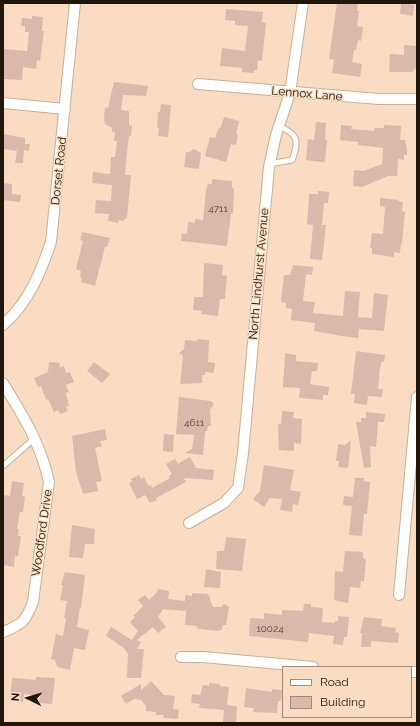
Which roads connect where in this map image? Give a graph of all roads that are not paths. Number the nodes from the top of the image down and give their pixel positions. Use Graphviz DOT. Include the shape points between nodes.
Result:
graph roads {
  1 [pos="75,3"];
  2 [pos="303,3"];
  3 [pos="198,84"];
  4 [pos="290,93"];
  5 [pos="417,99"];
  6 [pos="3,103"];
  7 [pos="66,109"];
  8 [pos="279,126"];
  9 [pos="270,164"];
  10 [pos="3,325"];
  11 [pos="3,383"];
  12 [pos="417,397"];
  13 [pos="36,438"];
  14 [pos="3,466"];
  15 [pos="189,523"];
  16 [pos="399,595"];
  17 [pos="3,632"];
  18 [pos="181,657"];
  19 [pos="302,666"];
  1 -- 7 [label="street, Dorset Road"];
  2 -- 4 [label="street, North Lindhurst Avenue"];
  3 -- 4 [label="street, Lennox Lane"];
  4 -- 5 [label="street, Lennox Lane" via="385,100"];
  4 -- 8 [label="street, North Lindhurst Avenue"];
  6 -- 7 [label="street"];
  7 -- 10 [label="street, Dorset Road" via="51,242 38,278 28,296 14,316"];
  8 -- 9 [label="street, North Lindhurst Avenue"];
  8 -- 9 [label="lane" via="292,132 296,137 295,151 292,160"];
  9 -- 15 [label="street, North Lindhurst Avenue" via="238,488 224,503"];
  11 -- 13 [label="street, Woodford Drive"];
  12 -- 16 [label="street"];
  13 -- 14 [label="lane"];
  13 -- 17 [label="street, Woodford Drive" via="46,464 49,482 33,602 26,619"];
  18 -- 19 [label="street"];
}
